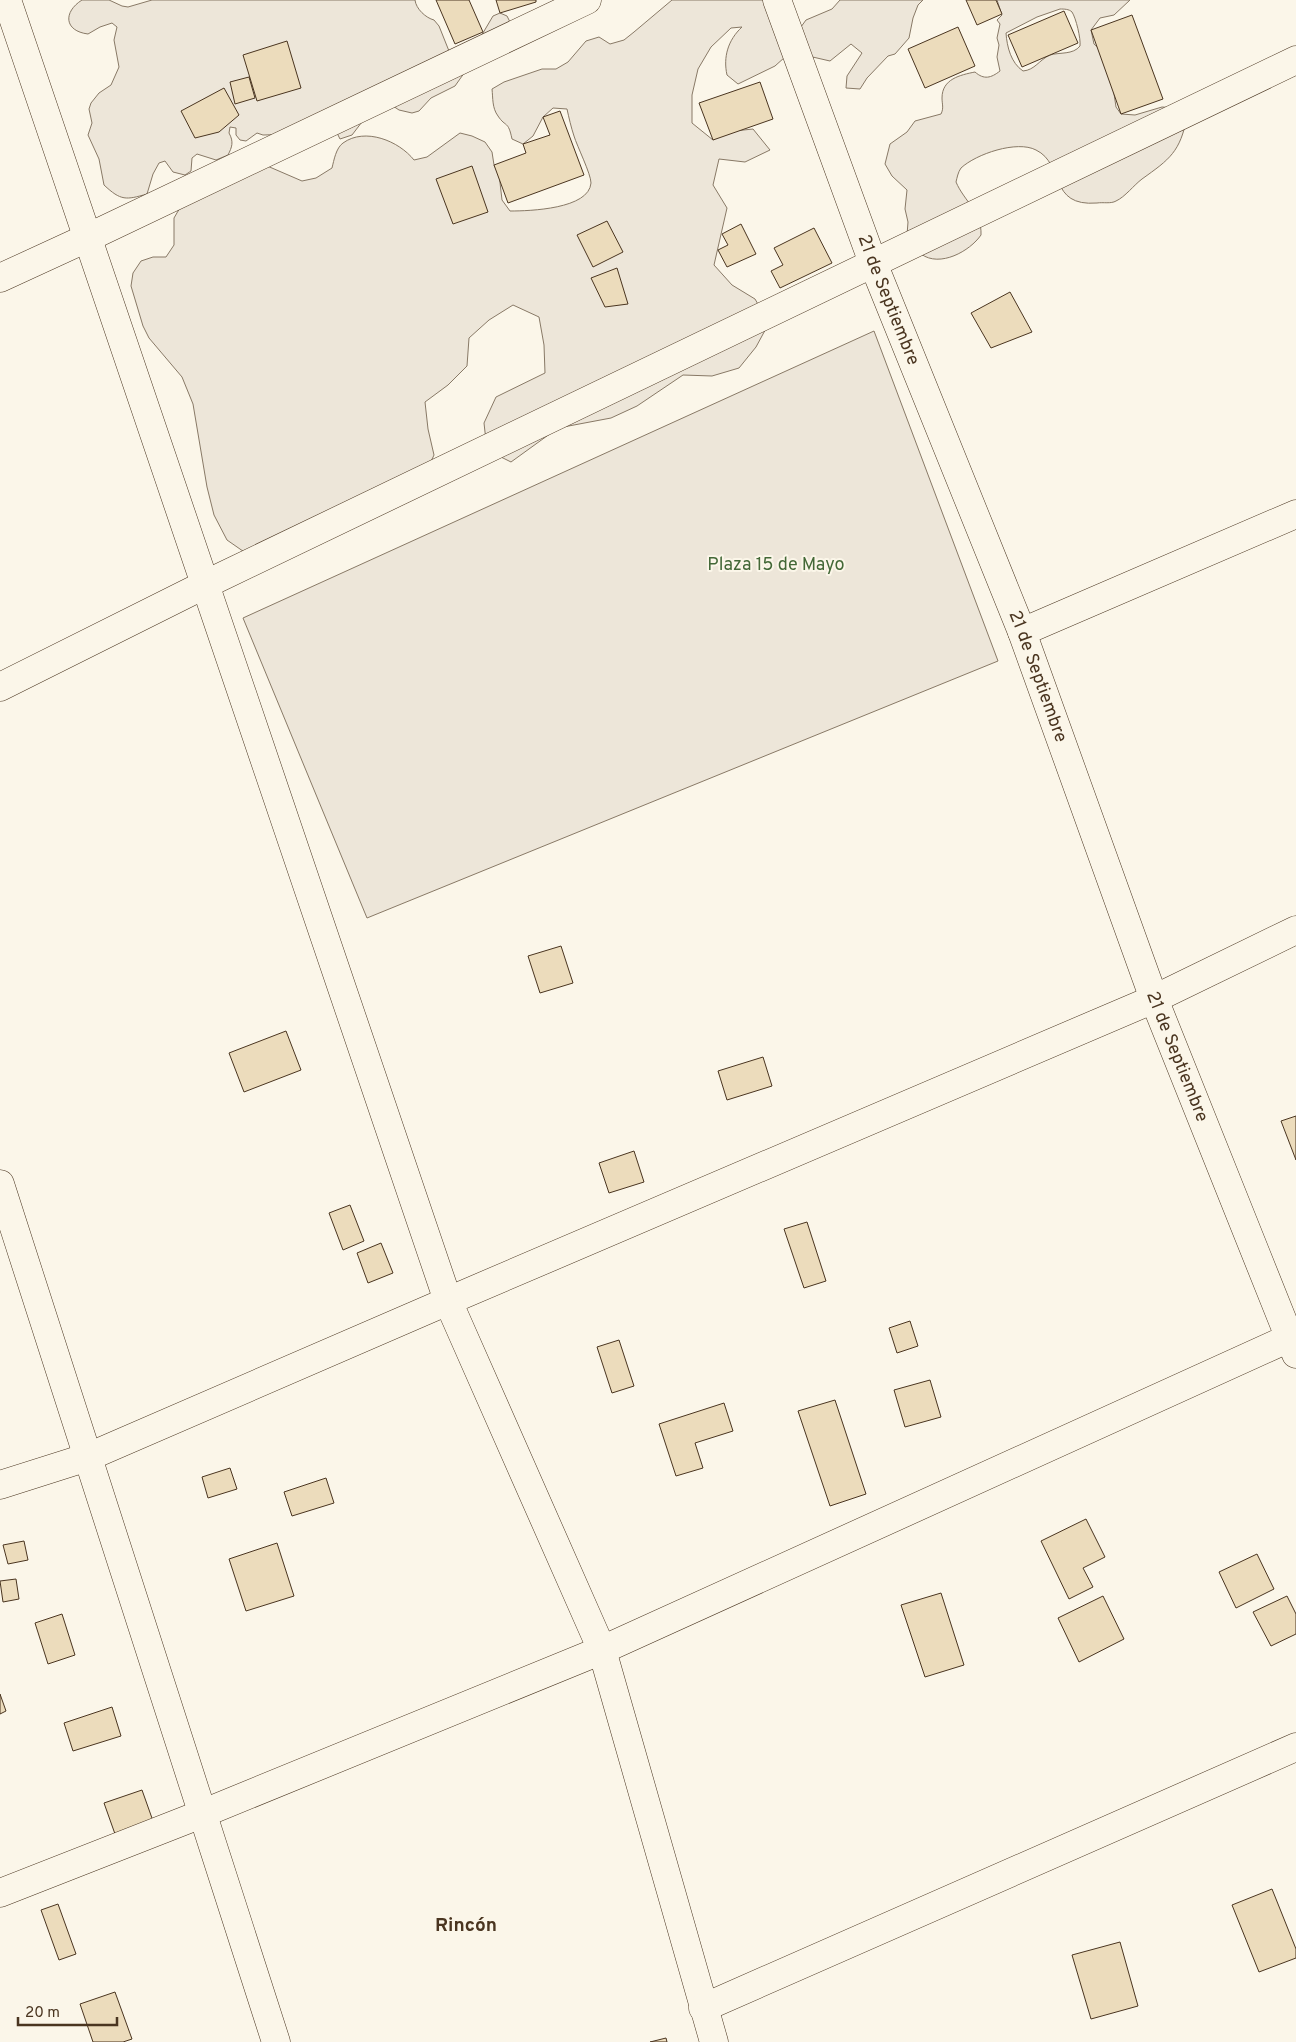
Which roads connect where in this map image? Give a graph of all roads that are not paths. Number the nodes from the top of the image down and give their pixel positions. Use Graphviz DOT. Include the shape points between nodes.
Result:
graph roads {
  1 [pos="7,0"];
  2 [pos="587,0"];
  3 [pos="777,0"];
  4 [pos="1296,60"];
  5 [pos="87,238"];
  6 [pos="873,263"];
  7 [pos="0,278"];
  8 [pos="1296,514"];
  9 [pos="204,585"];
  10 [pos="1022,632"];
  11 [pos="0,687"];
  12 [pos="1296,930"];
  13 [pos="1154,999"];
  14 [pos="0,1184"];
  15 [pos="448,1301"];
  16 [pos="1294,1342"];
  17 [pos="88,1457"];
  18 [pos="0,1485"];
  19 [pos="602,1650"];
  20 [pos="1296,1747"];
  21 [pos="202,1814"];
  22 [pos="0,1893"];
  23 [pos="703,2008"];
  24 [pos="276,2042"];
  25 [pos="714,2042"];
  1 -- 5 [label="street"];
  2 -- 5 [label="street"];
  3 -- 6 [label="street, 21 de Septiembre"];
  4 -- 6 [label="street"];
  5 -- 7 [label="street"];
  5 -- 9 [label="street"];
  6 -- 9 [label="street"];
  6 -- 10 [label="street, 21 de Septiembre"];
  8 -- 10 [label="street"];
  9 -- 11 [label="street"];
  9 -- 15 [label="street"];
  10 -- 13 [label="street, 21 de Septiembre"];
  12 -- 13 [label="street"];
  13 -- 15 [label="street"];
  13 -- 16 [label="street, 21 de Septiembre"];
  14 -- 17 [label="street"];
  15 -- 17 [label="street"];
  15 -- 19 [label="street"];
  16 -- 19 [label="street"];
  17 -- 18 [label="street"];
  17 -- 21 [label="street"];
  19 -- 21 [label="street"];
  19 -- 23 [label="street"];
  20 -- 23 [label="street"];
  21 -- 22 [label="street"];
  21 -- 24 [label="street"];
  23 -- 25 [label="street"];
}
